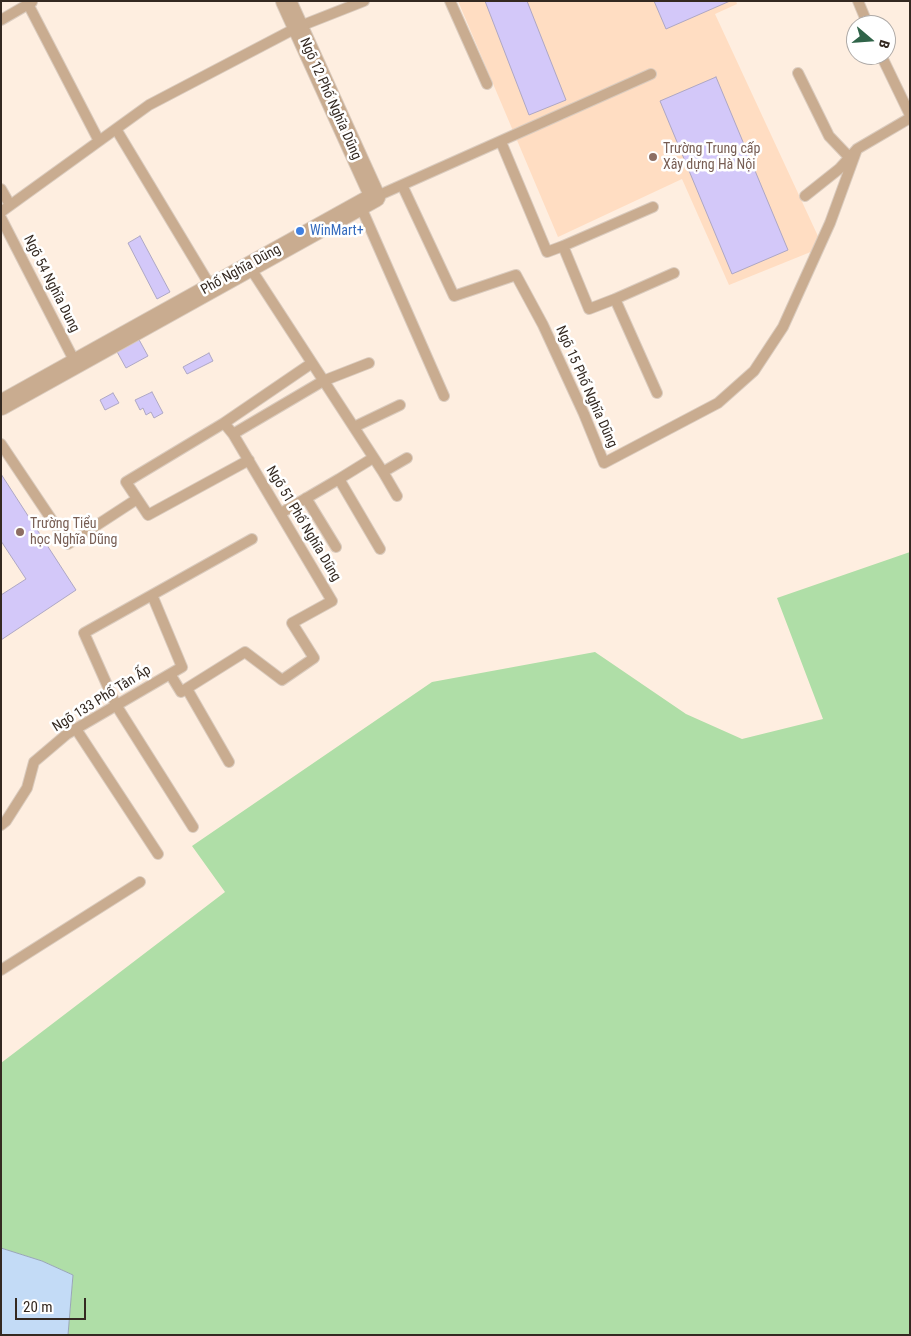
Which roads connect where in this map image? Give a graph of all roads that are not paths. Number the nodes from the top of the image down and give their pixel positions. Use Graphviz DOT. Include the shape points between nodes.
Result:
graph roads {
  1 [pos="286,1"];
  2 [pos="364,1"];
  3 [pos="450,1"];
  4 [pos="858,1"];
  5 [pos="30,3"];
  6 [pos="864,15"];
  7 [pos="1,20"];
  8 [pos="298,27"];
  9 [pos="886,65"];
  10 [pos="798,73"];
  11 [pos="651,74"];
  12 [pos="487,84"];
  13 [pos="910,117"];
  14 [pos="116,128"];
  15 [pos="99,141"];
  16 [pos="501,142"];
  17 [pos="857,149"];
  18 [pos="849,157"];
  19 [pos="402,185"];
  20 [pos="1,189"];
  21 [pos="805,196"];
  22 [pos="367,201"];
  23 [pos="10,205"];
  24 [pos="653,207"];
  25 [pos="1,212"];
  26 [pos="1,218"];
  27 [pos="563,246"];
  28 [pos="249,266"];
  29 [pos="674,273"];
  30 [pos="211,287"];
  31 [pos="615,299"];
  32 [pos="75,362"];
  33 [pos="312,363"];
  34 [pos="369,363"];
  35 [pos="323,381"];
  36 [pos="657,393"];
  37 [pos="444,396"];
  38 [pos="1,405"];
  39 [pos="400,405"];
  40 [pos="224,423"];
  41 [pos="354,427"];
  42 [pos="233,434"];
  43 [pos="1,444"];
  44 [pos="373,458"];
  45 [pos="407,458"];
  46 [pos="249,460"];
  47 [pos="383,472"];
  48 [pos="339,479"];
  49 [pos="397,496"];
  50 [pos="306,498"];
  51 [pos="137,499"];
  52 [pos="280,513"];
  53 [pos="252,540"];
  54 [pos="336,547"];
  55 [pos="380,549"];
  56 [pos="152,595"];
  57 [pos="170,674"];
  58 [pos="187,689"];
  59 [pos="116,705"];
  60 [pos="76,729"];
  61 [pos="229,762"];
  62 [pos="1,824"];
  63 [pos="192,827"];
  64 [pos="158,854"];
  65 [pos="140,882"];
  66 [pos="1,970"];
  1 -- 8 [label="street, Ngõ 12 Phố Nghĩa Dũng"];
  2 -- 8 [label="lane"];
  3 -- 12 [label="lane"];
  4 -- 6 [label="lane"];
  5 -- 7 [label="lane"];
  5 -- 15 [label="lane"];
  8 -- 14 [label="lane" via="149,105"];
  8 -- 22 [label="street, Ngõ 12 Phố Nghĩa Dũng"];
  9 -- 13 [label="lane"];
  10 -- 18 [label="lane" via="829,136"];
  11 -- 16 [label="lane, Phố Nghĩa Dũng"];
  13 -- 17 [label="lane"];
  14 -- 15 [label="lane"];
  14 -- 30 [label="lane"];
  15 -- 23 [label="lane"];
  16 -- 19 [label="lane, Phố Nghĩa Dũng"];
  16 -- 27 [label="lane" via="547,252"];
  17 -- 18 [label="lane"];
  17 -- 19 [label="lane, Ngõ 15 Phố Nghĩa Dũng" via="830,223 783,327 754,371 718,403 604,463 547,334 516,275 454,296"];
  18 -- 21 [label="lane"];
  19 -- 22 [label="lane, Phố Nghĩa Dũng"];
  20 -- 23 [label="lane"];
  22 -- 28 [label="street, Phố Nghĩa Dũng"];
  22 -- 37 [label="lane"];
  23 -- 25 [label="lane"];
  24 -- 27 [label="lane"];
  26 -- 32 [label="lane, Ngõ 54 Nghĩa Dung"];
  27 -- 31 [label="lane" via="589,309"];
  28 -- 30 [label="street, Phố Nghĩa Dũng"];
  28 -- 33 [label="lane"];
  29 -- 31 [label="lane"];
  30 -- 32 [label="street, Phố Nghĩa Dũng"];
  31 -- 36 [label="lane"];
  32 -- 38 [label="street, Phố Nghĩa Dũng"];
  33 -- 35 [label="lane"];
  33 -- 40 [label="lane"];
  34 -- 35 [label="lane"];
  35 -- 41 [label="lane"];
  35 -- 42 [label="lane"];
  39 -- 41 [label="lane"];
  40 -- 42 [label="lane, Ngõ 51 Phố Nghĩa Dũng"];
  40 -- 51 [label="lane" via="126,482"];
  41 -- 44 [label="lane"];
  42 -- 46 [label="lane, Ngõ 51 Phố Nghĩa Dũng"];
  43 -- 51 [label="lane" via="68,544"];
  44 -- 47 [label="lane"];
  44 -- 48 [label="lane"];
  45 -- 47 [label="lane"];
  46 -- 51 [label="lane, Ngõ 51 Phố Nghĩa Dũng" via="148,515"];
  46 -- 52 [label="lane, Ngõ 51 Phố Nghĩa Dũng"];
  47 -- 49 [label="lane"];
  48 -- 50 [label="lane"];
  48 -- 55 [label="lane"];
  50 -- 52 [label="lane"];
  50 -- 54 [label="lane"];
  52 -- 58 [label="lane, Ngõ 51 Phố Nghĩa Dũng" via="332,601 292,623 314,658 282,680 244,652"];
  53 -- 56 [label="lane"];
  56 -- 57 [label="lane, Ngõ 133 Phố Tân Ấp" via="182,667"];
  56 -- 59 [label="lane" via="84,634"];
  57 -- 58 [label="lane" via="181,692"];
  57 -- 59 [label="lane, Ngõ 133 Phố Tân Ấp"];
  58 -- 61 [label="lane"];
  59 -- 60 [label="lane, Ngõ 133 Phố Tân Ấp"];
  59 -- 63 [label="lane"];
  60 -- 62 [label="lane, Ngõ 133 Phố Tân Ấp" via="34,762 27,788"];
  60 -- 64 [label="lane"];
  65 -- 66 [label="lane"];
}
